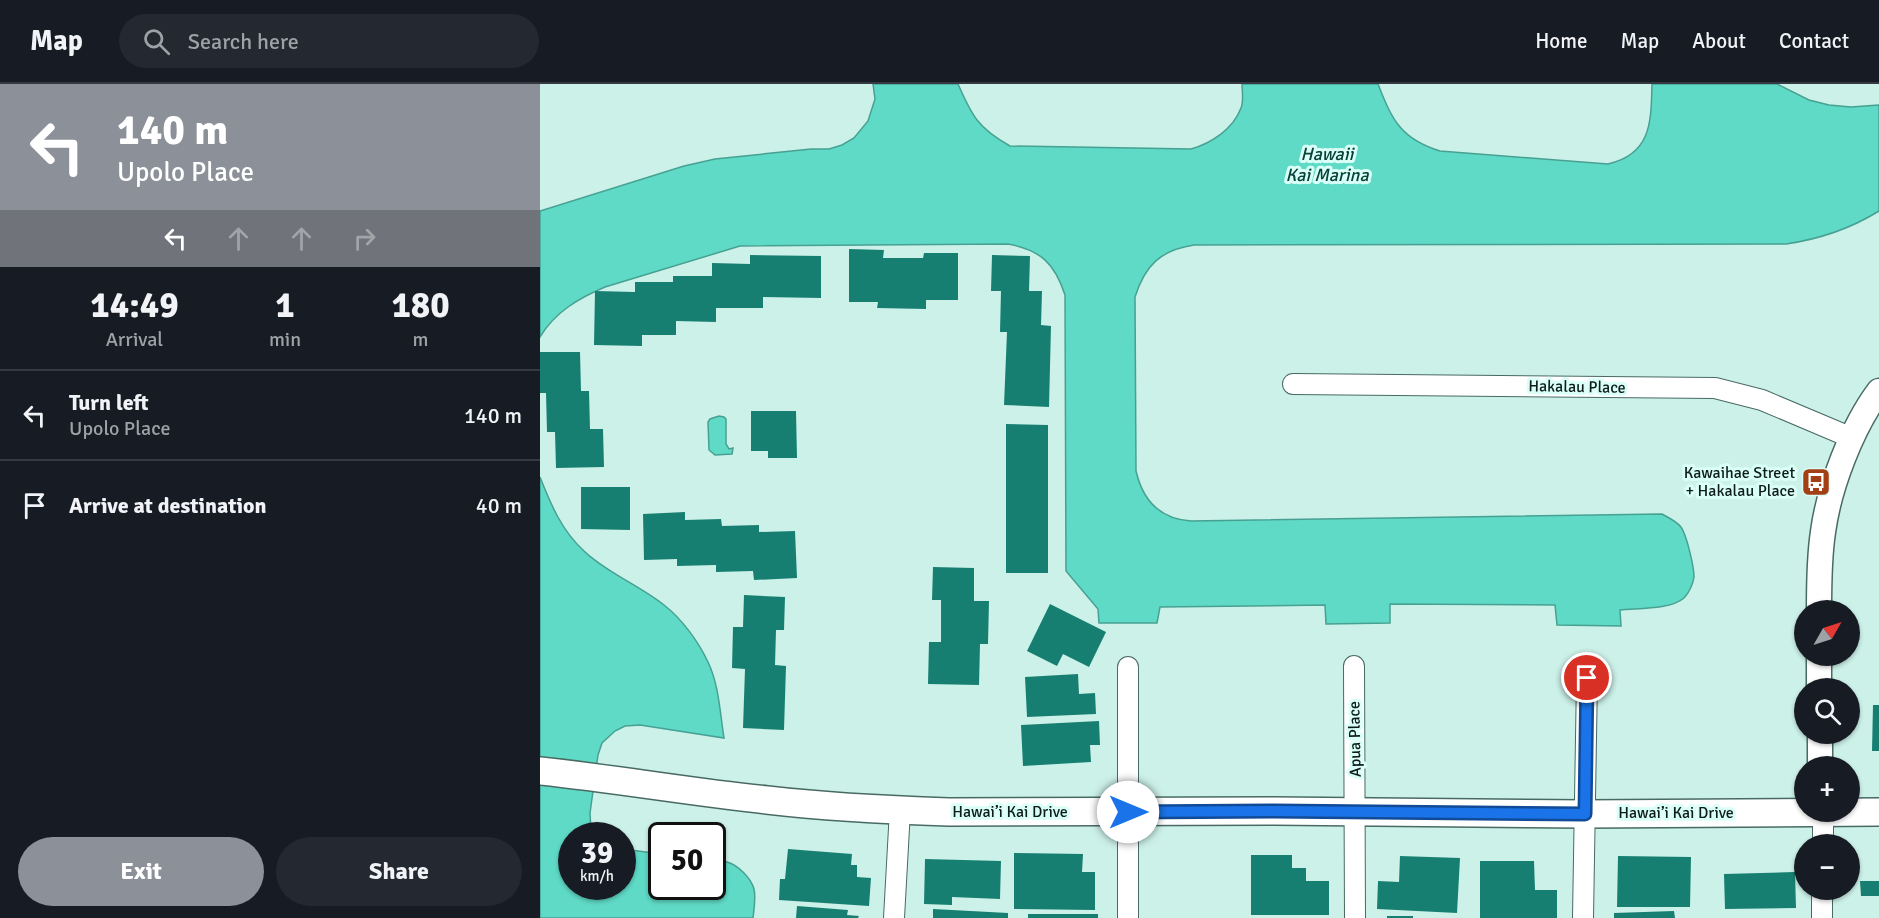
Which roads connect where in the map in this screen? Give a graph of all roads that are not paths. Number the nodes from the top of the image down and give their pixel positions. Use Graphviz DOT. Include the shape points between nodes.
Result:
graph roads {
  1 [pos="1293,384"];
  2 [pos="1879,391"];
  3 [pos="1852,438"];
  4 [pos="1819,600"];
  5 [pos="1354,666"];
  6 [pos="1128,667"];
  7 [pos="1587,678"];
  8 [pos="540,771"];
  9 [pos="900,810"];
  10 [pos="1128,812"];
  11 [pos="1356,812"];
  12 [pos="1794,812"];
  13 [pos="1860,812"];
  14 [pos="1879,812"];
  15 [pos="1585,814"];
  16 [pos="1822,900"];
  17 [pos="894,918"];
  18 [pos="1128,918"];
  19 [pos="1355,918"];
  20 [pos="1583,918"];
  21 [pos="1822,918"];
  1 -- 3 [label="street, Hakalau Place" via="1715,388 1762,400"];
  2 -- 3 [label="street"];
  3 -- 4 [label="street" via="1823,531"];
  5 -- 11 [label="street, Apua Place"];
  6 -- 10 [label="street"];
  7 -- 15 [label="street"];
  8 -- 9 [label="main road, Hawai’i Kai Drive" via="766,800"];
  9 -- 10 [label="main road, Hawai’i Kai Drive"];
  9 -- 17 [label="street"];
  10 -- 11 [label="main road, Hawai’i Kai Drive"];
  10 -- 18 [label="street"];
  11 -- 15 [label="main road, Hawai’i Kai Drive"];
  11 -- 19 [label="street, Apua Place"];
  12 -- 15 [label="main road, Hawai’i Kai Drive"];
  13 -- 14 [label="main road, Hawai’i Kai Drive"];
  15 -- 20 [label="street"];
  16 -- 21 [label="street"];
}
